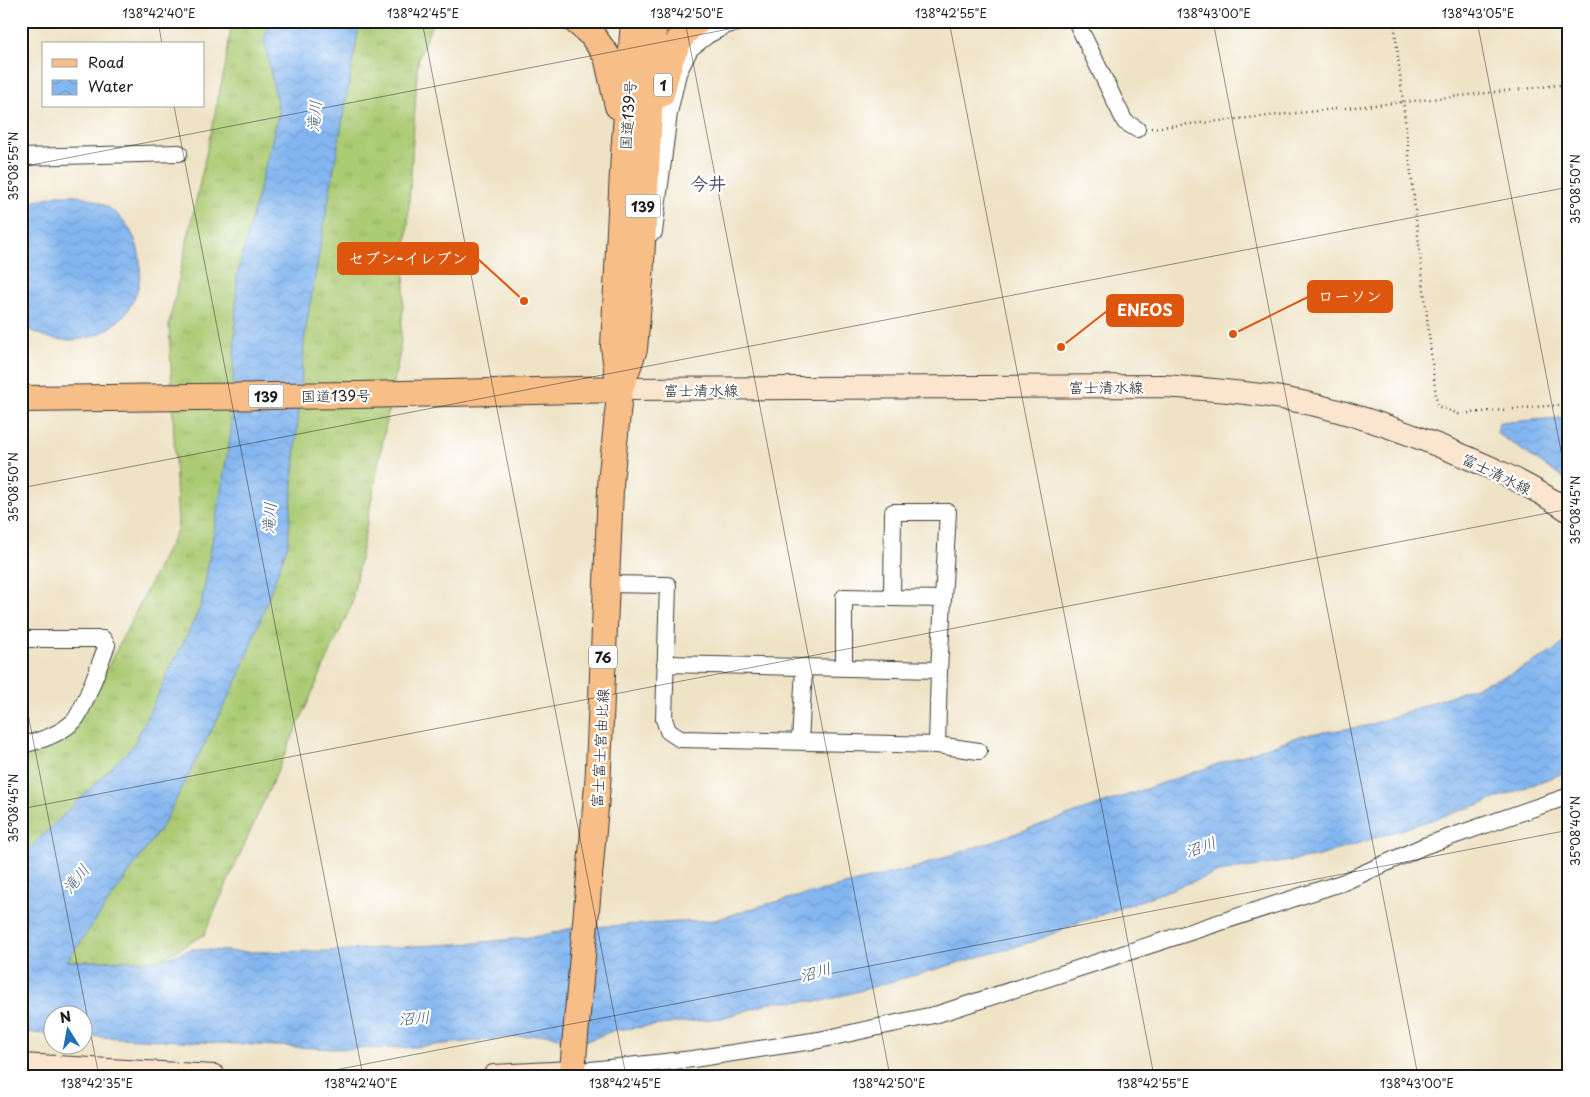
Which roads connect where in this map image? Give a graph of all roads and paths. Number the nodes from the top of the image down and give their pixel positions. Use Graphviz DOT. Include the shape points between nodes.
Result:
graph roads {
  1 [pos="576,21"];
  2 [pos="634,21"];
  3 [pos="654,21"];
  4 [pos="698,21"];
  5 [pos="749,21"];
  6 [pos="1076,21"];
  7 [pos="1394,21"];
  8 [pos="1569,84"];
  9 [pos="1404,102"];
  10 [pos="1137,129"];
  11 [pos="179,154"];
  12 [pos="635,156"];
  13 [pos="21,157"];
  14 [pos="640,280"];
  15 [pos="620,389"];
  16 [pos="21,399"];
  17 [pos="1569,404"];
  18 [pos="1569,512"];
  19 [pos="606,584"];
  20 [pos="892,598"];
  21 [pos="943,599"];
  22 [pos="21,639"];
  23 [pos="665,664"];
  24 [pos="804,668"];
  25 [pos="844,668"];
  26 [pos="938,670"];
  27 [pos="800,742"];
  28 [pos="21,745"];
  29 [pos="937,745"];
  30 [pos="979,751"];
  31 [pos="1569,796"];
  32 [pos="21,1065"];
  33 [pos="572,1070"];
  34 [pos="214,1076"];
  35 [pos="494,1076"];
  1 -- 12 [label="highway" via="592,34 607,56"];
  2 -- 12 [label="highway, 国道139号 / 139"];
  3 -- 12 [label="highway, 国道139号 / 139"];
  4 -- 12 [label="highway, 1" via="688,27 671,57"];
  5 -- 14 [label="street" via="727,25 708,35 690,49 678,73 669,113 652,252"];
  6 -- 10 [label="street" via="1125,122"];
  7 -- 9 [label="path"];
  8 -- 9 [label="path"];
  9 -- 10 [label="path"];
  9 -- 17 [label="path" via="1437,406 1459,414"];
  11 -- 13 [label="street"];
  12 -- 14 [label="highway, 国道139号 / 139"];
  12 -- 15 [label="highway, 国道139号 / 139" via="614,346"];
  14 -- 15 [label="highway, 国道139号 / 139" via="634,349"];
  15 -- 16 [label="highway, 国道139号 / 139"];
  15 -- 18 [label="main road, 富士清水線" via="1163,386 1230,391 1326,408 1400,430 1483,463"];
  15 -- 19 [label="main road, 富士富士宮由比線 / 76" via="611,478"];
  19 -- 23 [label="street" via="668,585"];
  19 -- 33 [label="main road, 富士富士宮由比線 / 76" via="598,780"];
  20 -- 21 [label="street"];
  20 -- 21 [label="street" via="894,512 948,512"];
  20 -- 25 [label="street" via="844,597"];
  21 -- 26 [label="street"];
  22 -- 28 [label="street" via="103,639 107,645 75,720 52,736"];
  23 -- 24 [label="street"];
  23 -- 27 [label="street" via="664,719 668,731 680,739"];
  24 -- 25 [label="street"];
  24 -- 27 [label="street"];
  25 -- 26 [label="street"];
  26 -- 29 [label="street"];
  27 -- 29 [label="street"];
  29 -- 30 [label="street"];
  31 -- 33 [label="street" via="1424,846 1344,882 938,1014 819,1040 693,1059"];
  32 -- 34 [label="main road"];
  33 -- 35 [label="main road"];
}
